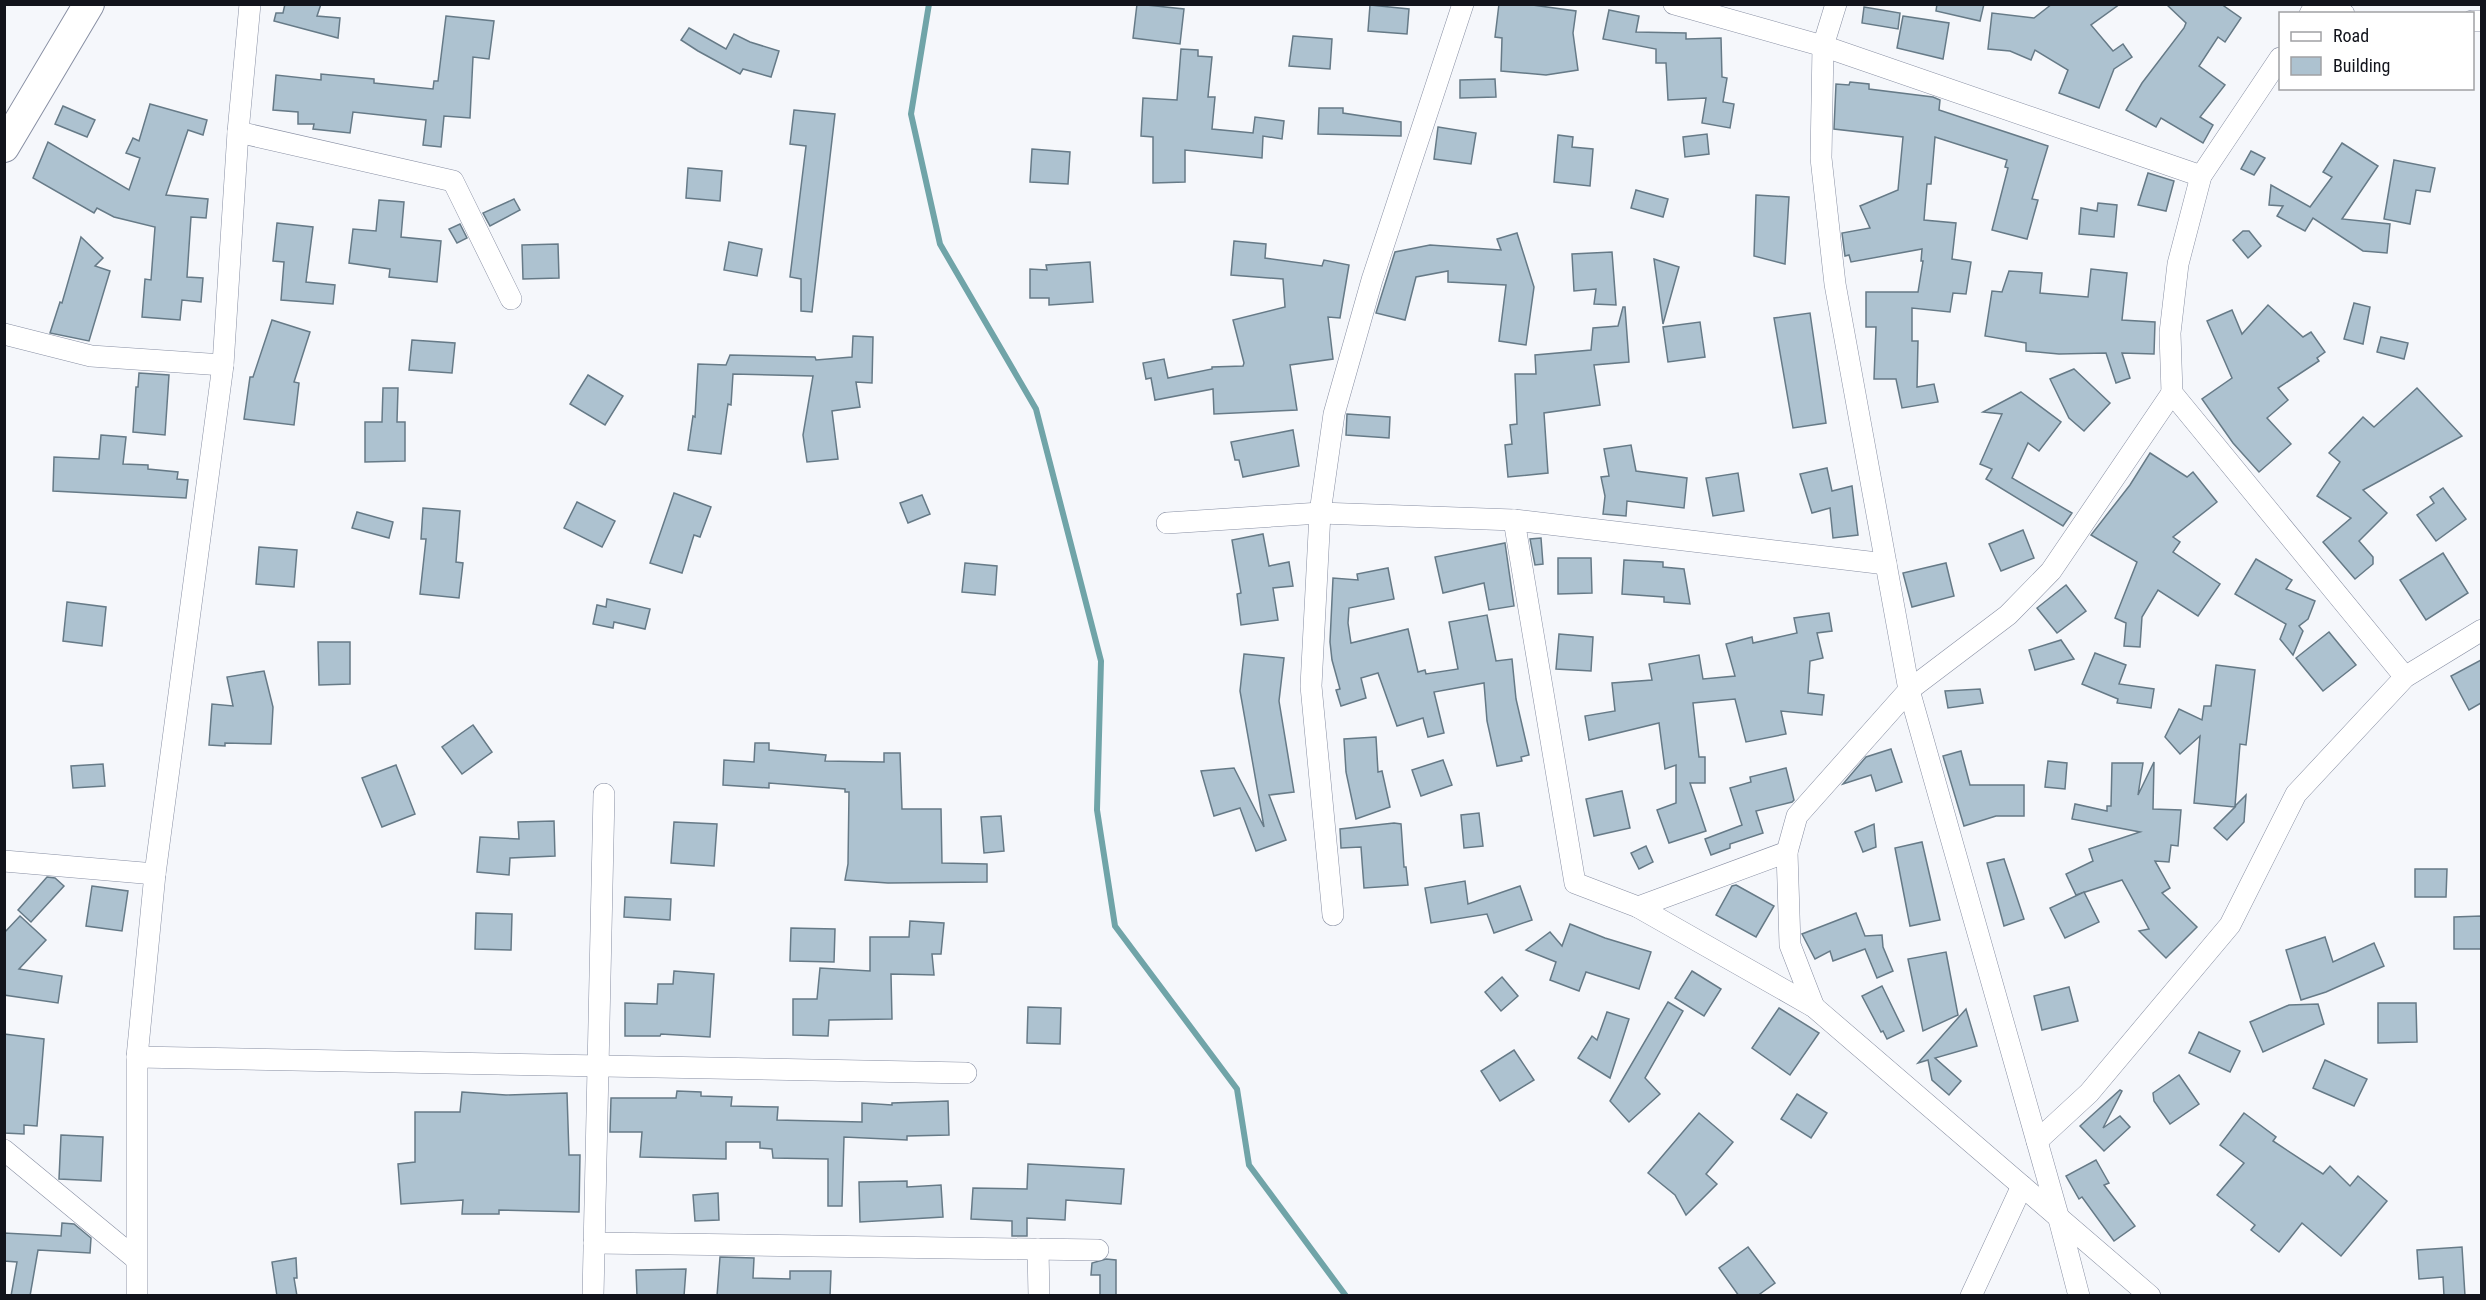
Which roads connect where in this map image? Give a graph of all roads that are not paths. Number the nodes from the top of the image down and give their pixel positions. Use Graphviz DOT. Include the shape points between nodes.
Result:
graph roads {
  1 [pos="89,4"];
  2 [pos="250,4"];
  3 [pos="1463,4"];
  4 [pos="1674,4"];
  5 [pos="1836,4"];
  6 [pos="2328,4"];
  7 [pos="2341,12"];
  8 [pos="1823,46"];
  9 [pos="2279,59"];
  10 [pos="238,132"];
  11 [pos="4,147"];
  12 [pos="2201,176"];
  13 [pos="511,299"];
  14 [pos="4,334"];
  15 [pos="223,365"];
  16 [pos="2172,393"];
  17 [pos="1320,513"];
  18 [pos="1514,520"];
  19 [pos="1167,523"];
  20 [pos="1886,564"];
  21 [pos="2481,630"];
  22 [pos="2405,677"];
  23 [pos="1909,690"];
  24 [pos="604,794"];
  25 [pos="1787,852"];
  26 [pos="4,861"];
  27 [pos="155,874"];
  28 [pos="1638,907"];
  29 [pos="1333,915"];
  30 [pos="1814,1006"];
  31 [pos="137,1057"];
  32 [pos="598,1066"];
  33 [pos="966,1073"];
  34 [pos="2037,1141"];
  35 [pos="4,1150"];
  36 [pos="2022,1186"];
  37 [pos="2059,1219"];
  38 [pos="594,1243"];
  39 [pos="1038,1249"];
  40 [pos="1098,1250"];
  41 [pos="136,1259"];
  42 [pos="137,1296"];
  43 [pos="593,1296"];
  44 [pos="1039,1296"];
  45 [pos="1971,1296"];
  46 [pos="2079,1296"];
  47 [pos="2150,1296"];
  1 -- 11 [label="street"];
  2 -- 10 [label="street"];
  3 -- 17 [label="street" via="1372,280 1335,414"];
  4 -- 8 [label="street"];
  5 -- 8 [label="street"];
  6 -- 7 [label="street"];
  8 -- 12 [label="street"];
  8 -- 20 [label="street" via="1821,158 1835,284"];
  9 -- 12 [label="street"];
  10 -- 13 [label="street" via="453,181"];
  10 -- 15 [label="street"];
  12 -- 16 [label="street" via="2178,264 2170,333"];
  14 -- 15 [label="street" via="91,356"];
  15 -- 27 [label="street"];
  16 -- 22 [label="street"];
  16 -- 23 [label="street" via="2050,571 2008,615"];
  17 -- 18 [label="street"];
  17 -- 19 [label="street"];
  17 -- 29 [label="street" via="1311,686"];
  18 -- 20 [label="street"];
  18 -- 28 [label="street" via="1575,883"];
  20 -- 23 [label="street"];
  21 -- 22 [label="street"];
  22 -- 34 [label="street" via="2296,794 2230,925 2089,1093"];
  23 -- 25 [label="street" via="1797,816"];
  23 -- 34 [label="street"];
  24 -- 32 [label="street"];
  25 -- 28 [label="street"];
  25 -- 30 [label="street" via="1790,945"];
  26 -- 27 [label="street"];
  27 -- 31 [label="street"];
  28 -- 30 [label="street"];
  30 -- 36 [label="street"];
  31 -- 32 [label="street"];
  31 -- 41 [label="street"];
  32 -- 33 [label="street"];
  32 -- 38 [label="street"];
  34 -- 37 [label="street"];
  35 -- 41 [label="street"];
  36 -- 37 [label="street"];
  36 -- 45 [label="street"];
  37 -- 46 [label="street"];
  37 -- 47 [label="street"];
  38 -- 39 [label="street"];
  38 -- 43 [label="street"];
  39 -- 40 [label="street"];
  39 -- 44 [label="street"];
  41 -- 42 [label="street"];
}
